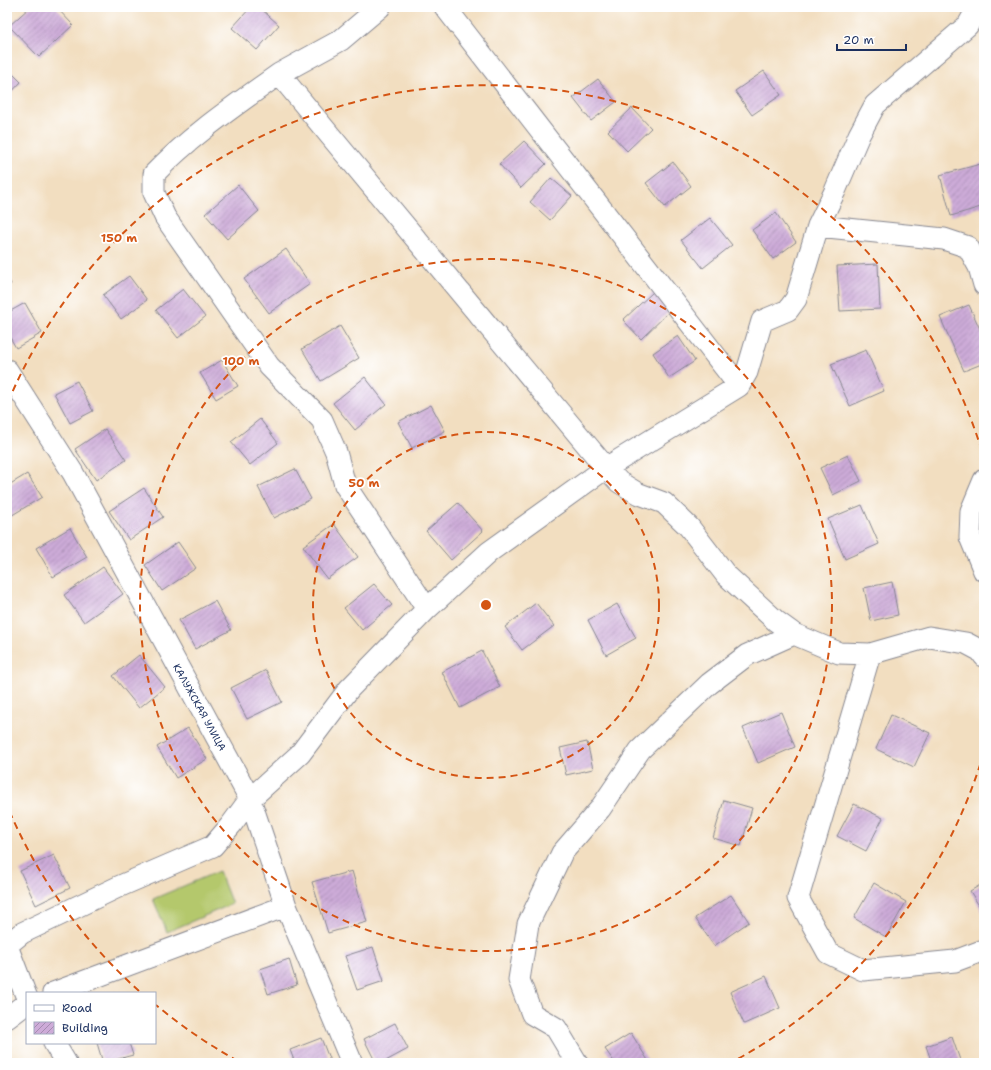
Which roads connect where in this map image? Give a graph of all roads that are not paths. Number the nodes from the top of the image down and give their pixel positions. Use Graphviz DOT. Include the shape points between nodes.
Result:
graph roads {
  1 [pos="380,7"];
  2 [pos="445,7"];
  3 [pos="978,7"];
  4 [pos="976,21"];
  5 [pos="279,74"];
  6 [pos="818,226"];
  7 [pos="984,285"];
  8 [pos="7,370"];
  9 [pos="740,386"];
  10 [pos="606,468"];
  11 [pos="984,480"];
  12 [pos="984,571"];
  13 [pos="427,609"];
  14 [pos="794,634"];
  15 [pos="983,650"];
  16 [pos="870,654"];
  17 [pos="250,799"];
  18 [pos="286,906"];
  19 [pos="7,945"];
  20 [pos="984,950"];
  21 [pos="56,992"];
  22 [pos="26,995"];
  23 [pos="26,1004"];
  24 [pos="7,1018"];
  25 [pos="55,1044"];
  26 [pos="66,1063"];
  27 [pos="352,1063"];
  28 [pos="577,1063"];
  1 -- 5 [label="street" via="341,40"];
  2 -- 9 [label="street"];
  3 -- 4 [label="street"];
  4 -- 6 [label="street" via="874,105"];
  5 -- 10 [label="street"];
  5 -- 13 [label="street" via="212,122 165,163 154,174 154,193 165,217 269,366 322,420 336,452 345,485"];
  6 -- 7 [label="street" via="944,239 968,247 979,267"];
  6 -- 9 [label="street" via="796,299 788,310 762,321 747,372"];
  8 -- 17 [label="street, КАЛУЖСКАЯ УЛИЦА" via="73,473"];
  9 -- 10 [label="street"];
  10 -- 13 [label="street" via="490,552"];
  10 -- 14 [label="street" via="619,482 664,503 688,526 726,575"];
  11 -- 12 [label="street" via="971,511 970,537"];
  13 -- 17 [label="street" via="349,689 300,754"];
  14 -- 16 [label="street" via="839,653"];
  14 -- 28 [label="street" via="747,655 709,684 640,750 600,809 562,853 528,924 519,980 532,1014 556,1028"];
  15 -- 16 [label="street" via="966,643 929,637"];
  16 -- 20 [label="street" via="798,898 828,953 863,970 955,961"];
  17 -- 18 [label="street, КАЛУЖСКАЯ УЛИЦА"];
  17 -- 19 [label="street" via="213,846 118,887 22,933"];
  18 -- 21 [label="street"];
  18 -- 27 [label="street, КАЛУЖСКАЯ УЛИЦА"];
  19 -- 22 [label="street"];
  23 -- 24 [label="street"];
  25 -- 26 [label="street"];
}
